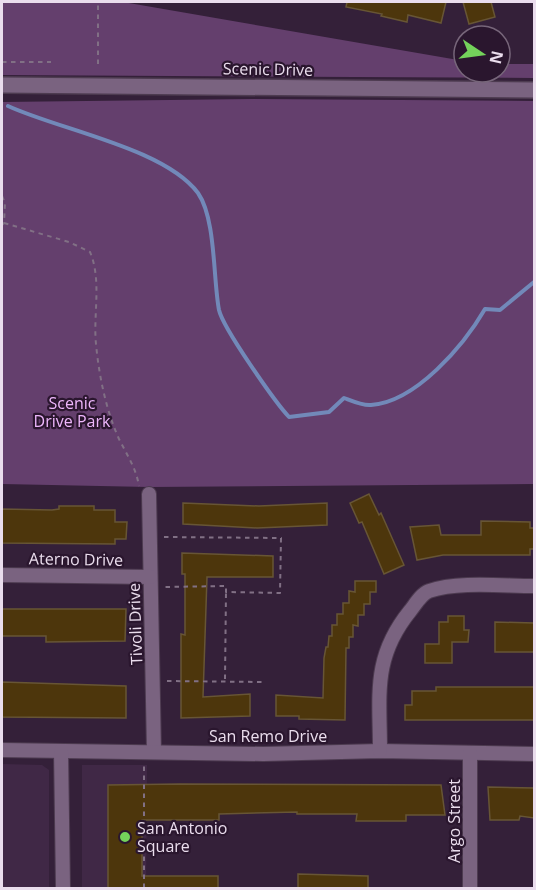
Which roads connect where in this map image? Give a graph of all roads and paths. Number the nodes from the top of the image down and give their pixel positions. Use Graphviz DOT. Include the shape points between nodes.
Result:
graph roads {
  1 [pos="98,2"];
  2 [pos="2,62"];
  3 [pos="51,62"];
  4 [pos="98,64"];
  5 [pos="2,85"];
  6 [pos="534,90"];
  7 [pos="2,196"];
  8 [pos="3,224"];
  9 [pos="149,494"];
  10 [pos="161,537"];
  11 [pos="2,575"];
  12 [pos="150,577"];
  13 [pos="534,586"];
  14 [pos="161,588"];
  15 [pos="226,592"];
  16 [pos="225,680"];
  17 [pos="161,681"];
  18 [pos="263,682"];
  19 [pos="2,750"];
  20 [pos="61,751"];
  21 [pos="380,751"];
  22 [pos="470,753"];
  23 [pos="534,754"];
  24 [pos="149,757"];
  25 [pos="63,888"];
  26 [pos="144,888"];
  27 [pos="470,888"];
  1 -- 4 [label="path"];
  2 -- 3 [label="path"];
  5 -- 6 [label="street, Scenic Drive"];
  7 -- 8 [label="path"];
  8 -- 9 [label="path" via="69,242 90,252 96,282 96,346 103,386 139,489"];
  9 -- 12 [label="street, Tivoli Drive"];
  10 -- 15 [label="path" via="281,538 280,593"];
  11 -- 12 [label="street, Aterno Drive"];
  12 -- 24 [label="street, Tivoli Drive"];
  13 -- 21 [label="street" via="446,587 425,592 393,632 385,653 380,677"];
  14 -- 15 [label="path" via="226,586"];
  15 -- 16 [label="path"];
  16 -- 17 [label="path"];
  16 -- 18 [label="path"];
  19 -- 20 [label="street, San Remo Drive"];
  20 -- 24 [label="street, San Remo Drive"];
  20 -- 25 [label="street"];
  21 -- 22 [label="street, San Remo Drive"];
  21 -- 24 [label="street, San Remo Drive"];
  22 -- 23 [label="street, San Remo Drive"];
  22 -- 27 [label="street, Argo Street"];
  24 -- 26 [label="path"];
}
